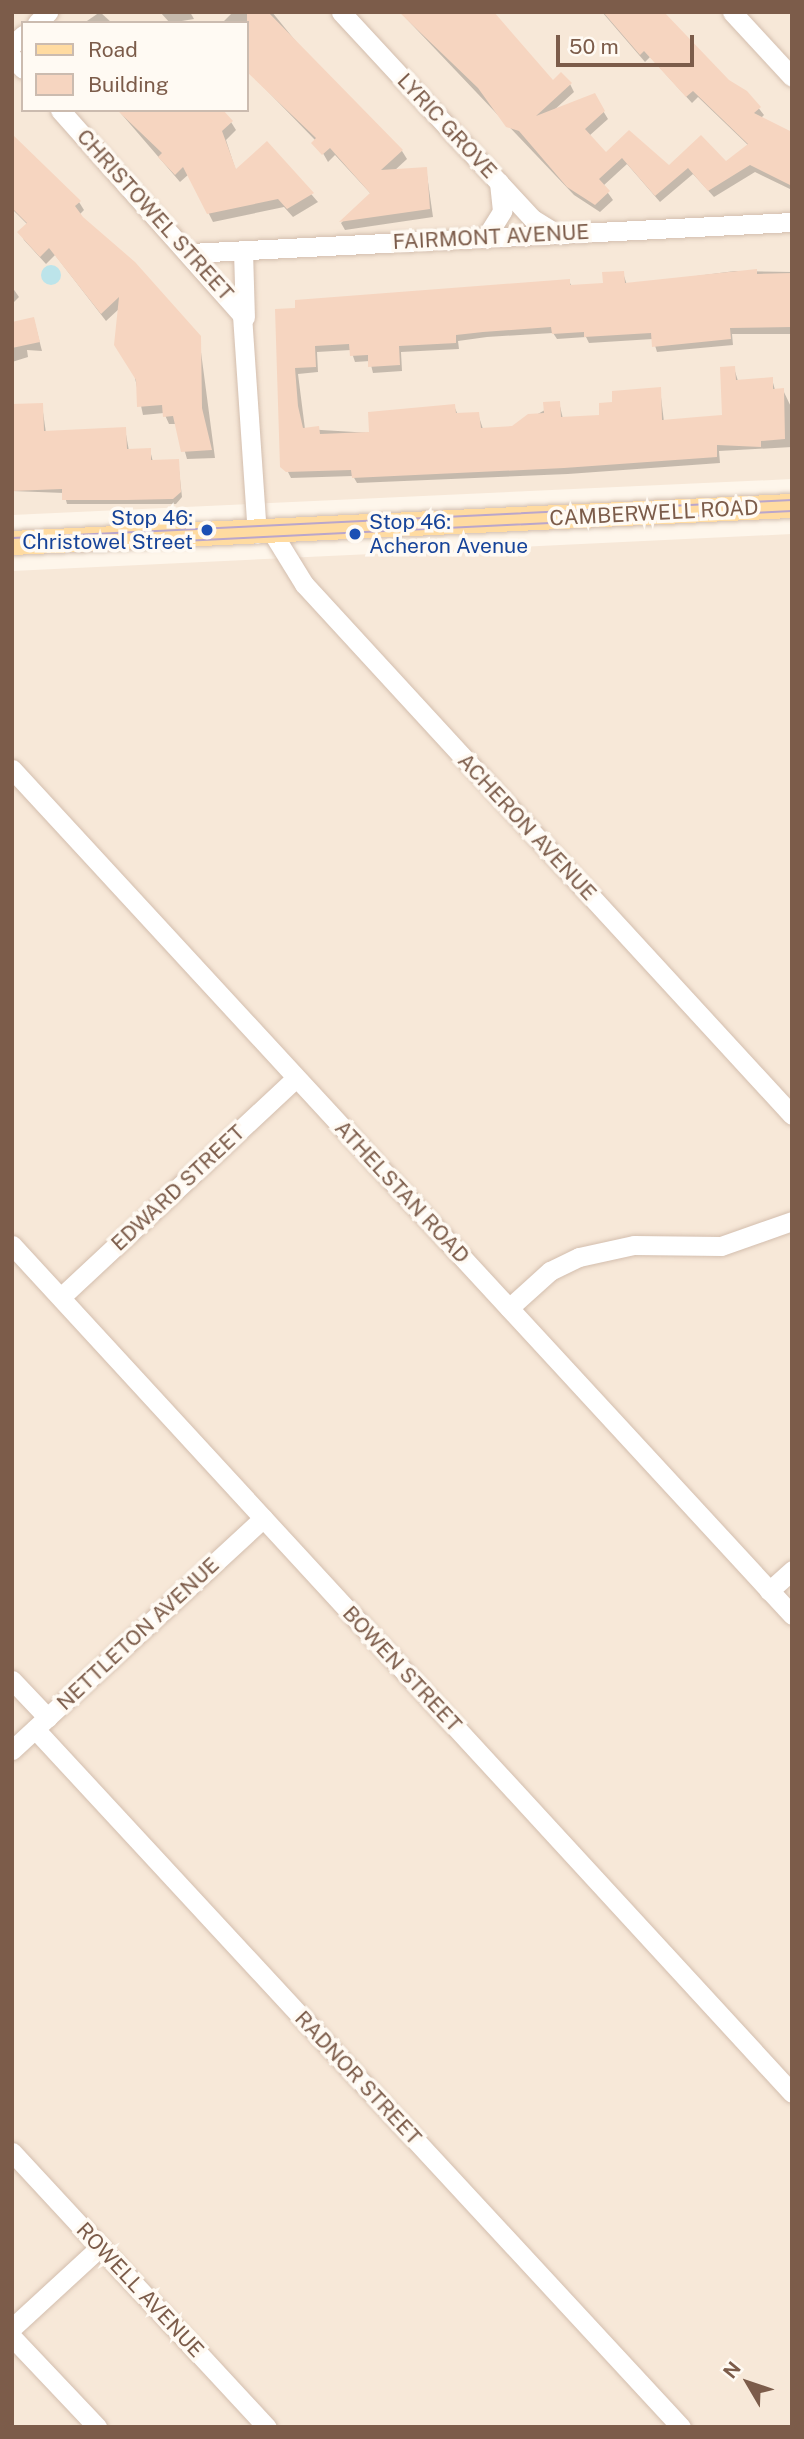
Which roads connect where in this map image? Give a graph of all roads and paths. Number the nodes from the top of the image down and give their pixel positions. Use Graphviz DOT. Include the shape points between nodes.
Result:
graph roads {
  1 [pos="341,12"];
  2 [pos="732,12"];
  3 [pos="792,77"];
  4 [pos="62,112"];
  5 [pos="498,181"];
  6 [pos="792,222"];
  7 [pos="557,234"];
  8 [pos="486,237"];
  9 [pos="243,251"];
  10 [pos="190,253"];
  11 [pos="245,321"];
  12 [pos="792,506"];
  13 [pos="264,533"];
  14 [pos="12,543"];
  15 [pos="12,768"];
  16 [pos="296,1078"];
  17 [pos="792,1115"];
  18 [pos="792,1221"];
  19 [pos="12,1245"];
  20 [pos="61,1297"];
  21 [pos="509,1308"];
  22 [pos="263,1518"];
  23 [pos="792,1570"];
  24 [pos="769,1591"];
  25 [pos="792,1615"];
  26 [pos="12,1680"];
  27 [pos="41,1723"];
  28 [pos="12,1750"];
  29 [pos="792,2092"];
  30 [pos="12,2152"];
  31 [pos="100,2247"];
  32 [pos="12,2328"];
  33 [pos="12,2337"];
  34 [pos="97,2427"];
  35 [pos="267,2427"];
  36 [pos="681,2427"];
  1 -- 5 [label="street, LYRIC GROVE"];
  2 -- 3 [label="street"];
  4 -- 10 [label="street, CHRISTOWEL STREET"];
  5 -- 7 [label="street, LYRIC GROVE" via="539,225"];
  5 -- 8 [label="street" via="502,211"];
  6 -- 7 [label="street, FAIRMONT AVENUE"];
  7 -- 8 [label="street, FAIRMONT AVENUE"];
  8 -- 9 [label="street, FAIRMONT AVENUE"];
  9 -- 10 [label="street, FAIRMONT AVENUE"];
  9 -- 11 [label="street"];
  10 -- 11 [label="street, CHRISTOWEL STREET"];
  11 -- 13 [label="street, CHRISTOWEL STREET"];
  12 -- 13 [label="main road, CAMBERWELL ROAD"];
  13 -- 14 [label="main road, CAMBERWELL ROAD"];
  13 -- 17 [label="street, ACHERON AVENUE" via="304,584"];
  15 -- 16 [label="street, ATHELSTAN ROAD"];
  16 -- 20 [label="street, EDWARD STREET"];
  16 -- 21 [label="street, ATHELSTAN ROAD"];
  18 -- 21 [label="street" via="721,1246 634,1245 579,1257 550,1271"];
  19 -- 20 [label="street, BOWEN STREET"];
  20 -- 22 [label="street, BOWEN STREET"];
  21 -- 24 [label="street, ATHELSTAN ROAD"];
  22 -- 27 [label="street, NETTLETON AVENUE"];
  22 -- 29 [label="street, BOWEN STREET"];
  23 -- 24 [label="street"];
  24 -- 25 [label="street, ATHELSTAN ROAD"];
  26 -- 27 [label="street, RADNOR STREET"];
  27 -- 28 [label="street, NETTLETON AVENUE"];
  27 -- 36 [label="street, RADNOR STREET"];
  30 -- 31 [label="street, ROWELL AVENUE"];
  31 -- 32 [label="street"];
  31 -- 35 [label="street, ROWELL AVENUE"];
  33 -- 34 [label="street"];
}
